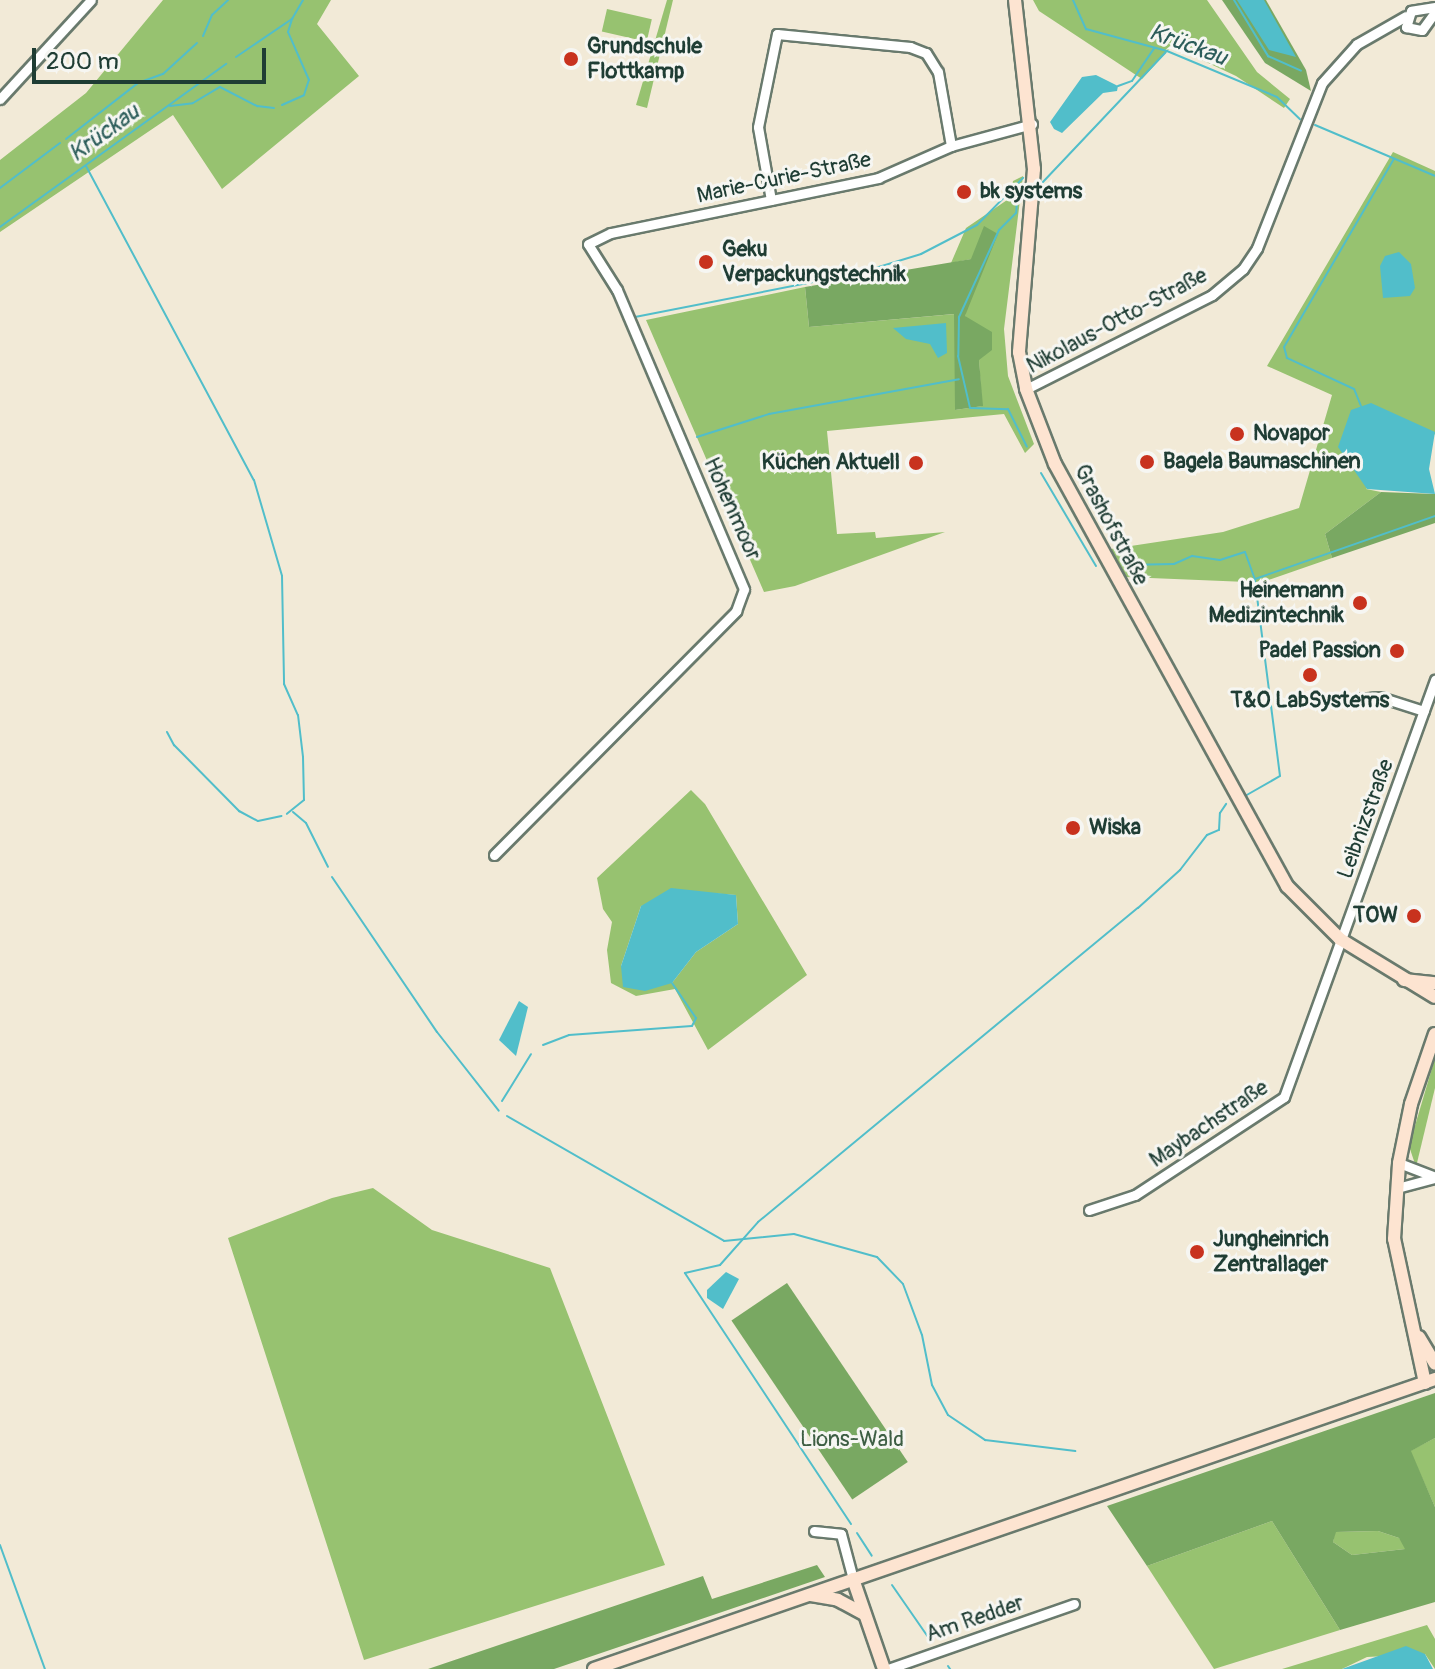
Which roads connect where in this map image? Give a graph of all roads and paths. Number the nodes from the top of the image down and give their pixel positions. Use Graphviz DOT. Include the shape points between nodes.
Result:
graph roads {
  1 [pos="91,0"];
  2 [pos="1015,0"];
  3 [pos="1435,10"];
  4 [pos="1406,16"];
  5 [pos="0,99"];
  6 [pos="1032,124"];
  7 [pos="951,146"];
  8 [pos="771,200"];
  9 [pos="588,244"];
  10 [pos="1026,389"];
  11 [pos="1435,679"];
  12 [pos="1356,699"];
  13 [pos="1424,711"];
  14 [pos="494,855"];
  15 [pos="1340,939"];
  16 [pos="1404,980"];
  17 [pos="1435,983"];
  18 [pos="1435,997"];
  19 [pos="1435,1034"];
  20 [pos="1399,1163"];
  21 [pos="1435,1178"];
  22 [pos="1397,1188"];
  23 [pos="1089,1210"];
  24 [pos="1419,1337"];
  25 [pos="1434,1358"];
  26 [pos="1430,1381"];
  27 [pos="814,1531"];
  28 [pos="853,1579"];
  29 [pos="808,1595"];
  30 [pos="1074,1604"];
  31 [pos="864,1614"];
  32 [pos="594,1669"];
  33 [pos="886,1669"];
  1 -- 5 [label="street"];
  2 -- 6 [label="street, Grashofstraße"];
  3 -- 4 [label="street, Nikolaus-Otto-Straße"];
  3 -- 4 [label="street, Nikolaus-Otto-Straße" via="1417,32 1406,27"];
  4 -- 10 [label="street, Nikolaus-Otto-Straße" via="1357,44 1322,83 1257,248 1243,269 1212,295"];
  6 -- 7 [label="street, Marie-Curie-Straße"];
  6 -- 10 [label="street, Grashofstraße" via="1034,169 1019,324"];
  7 -- 8 [label="street, Marie-Curie-Straße" via="878,178"];
  7 -- 8 [label="street" via="938,72 926,53 777,34 758,127"];
  8 -- 9 [label="street, Marie-Curie-Straße" via="611,233"];
  9 -- 14 [label="street, Hohenmoor" via="617,290 744,589 736,611"];
  10 -- 15 [label="street, Grashofstraße" via="1055,464 1256,838 1287,886"];
  11 -- 13 [label="street, Leibnizstraße"];
  12 -- 13 [label="street" via="1380,697"];
  13 -- 15 [label="street, Leibnizstraße"];
  15 -- 16 [label="street, Grashofstraße"];
  15 -- 23 [label="street, Maybachstraße" via="1284,1097 1135,1195"];
  16 -- 17 [label="street, Grashofstraße"];
  16 -- 18 [label="street, Grashofstraße"];
  19 -- 20 [label="street" via="1411,1104"];
  20 -- 21 [label="street"];
  20 -- 22 [label="street"];
  21 -- 22 [label="street"];
  22 -- 24 [label="street" via="1394,1239"];
  24 -- 25 [label="street"];
  24 -- 26 [label="street"];
  26 -- 28 [label="street"];
  27 -- 28 [label="street" via="841,1534"];
  28 -- 29 [label="street"];
  28 -- 31 [label="street"];
  29 -- 31 [label="street" via="838,1600"];
  29 -- 32 [label="street"];
  30 -- 33 [label="street, Am Redder"];
  31 -- 33 [label="street"];
}
